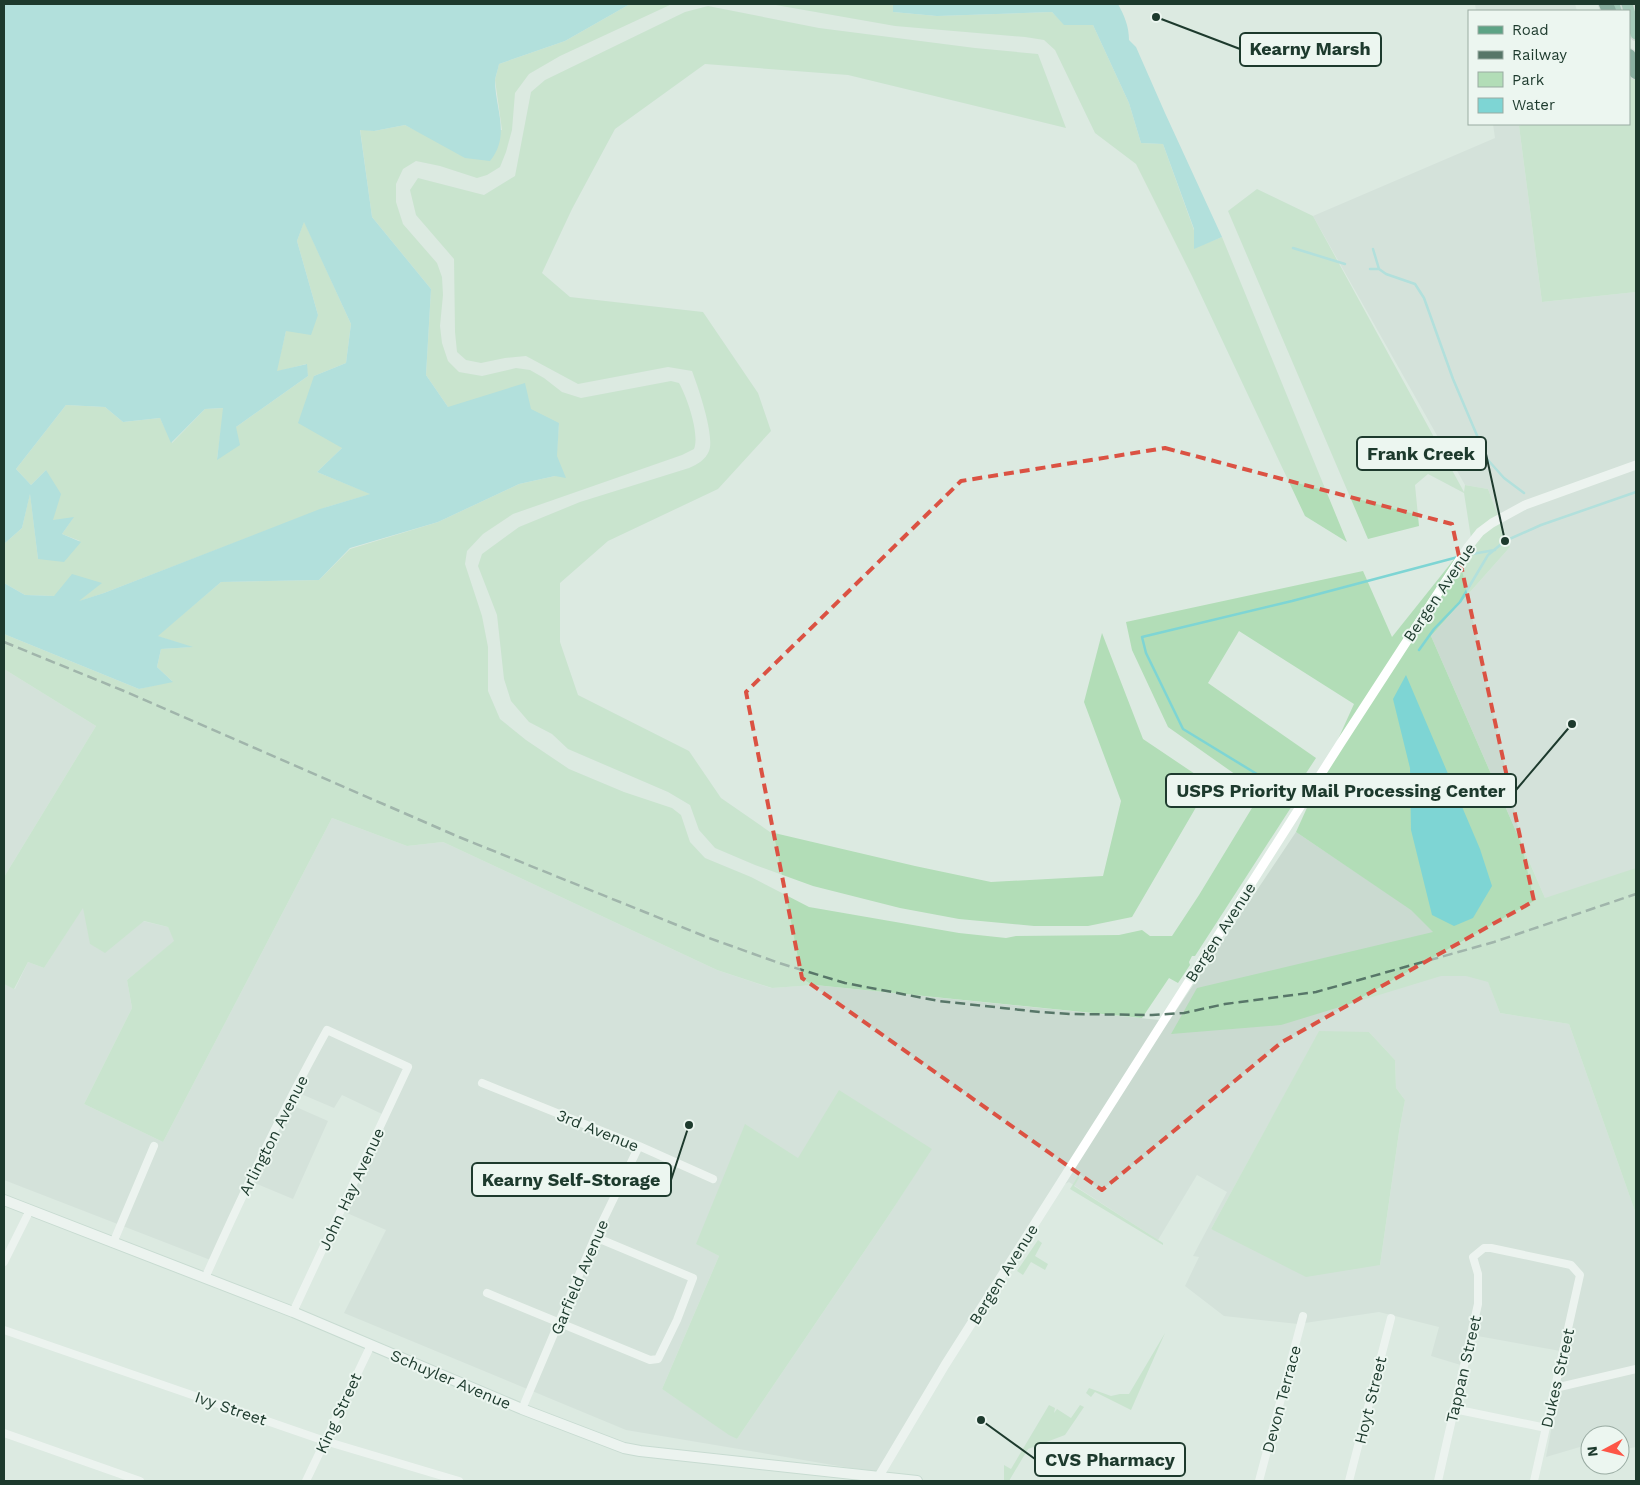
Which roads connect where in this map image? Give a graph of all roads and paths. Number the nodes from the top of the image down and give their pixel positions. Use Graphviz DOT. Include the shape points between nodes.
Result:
graph roads {
  1 [pos="1630,14"];
  2 [pos="1636,34"];
  3 [pos="1630,52"];
  4 [pos="1630,58"];
  5 [pos="1636,71"];
  6 [pos="1636,465"];
  7 [pos="408,1067"];
  8 [pos="482,1083"];
  9 [pos="154,1146"];
  10 [pos="639,1146"];
  11 [pos="713,1179"];
  12 [pos="4,1200"];
  13 [pos="30,1210"];
  14 [pos="595,1237"];
  15 [pos="113,1243"];
  16 [pos="1473,1256"];
  17 [pos="4,1262"];
  18 [pos="205,1278"];
  19 [pos="487,1293"];
  20 [pos="293,1312"];
  21 [pos="1303,1316"];
  22 [pos="1391,1318"];
  23 [pos="560,1322"];
  24 [pos="4,1330"];
  25 [pos="371,1344"];
  26 [pos="1636,1369"];
  27 [pos="1555,1388"];
  28 [pos="522,1409"];
  29 [pos="1454,1409"];
  30 [pos="1546,1428"];
  31 [pos="4,1433"];
  32 [pos="325,1441"];
  33 [pos="876,1480"];
  34 [pos="140,1481"];
  35 [pos="306,1481"];
  36 [pos="459,1481"];
  37 [pos="917,1481"];
  38 [pos="1259,1481"];
  39 [pos="1349,1481"];
  40 [pos="1438,1481"];
  41 [pos="1534,1481"];
  1 -- 2 [label="main road"];
  3 -- 5 [label="main road"];
  4 -- 5 [label="highway"];
  6 -- 33 [label="street, Bergen Avenue" via="1505,515 1480,532 1468,547 945,1365"];
  7 -- 18 [label="street, Arlington Avenue" via="327,1030 248,1181"];
  7 -- 20 [label="street, John Hay Avenue"];
  8 -- 10 [label="street, 3rd Avenue"];
  9 -- 15 [label="street"];
  10 -- 11 [label="street, 3rd Avenue"];
  10 -- 14 [label="street, Garfield Avenue"];
  12 -- 13 [label="main road, Schuyler Avenue"];
  13 -- 15 [label="main road, Schuyler Avenue"];
  13 -- 17 [label="street"];
  14 -- 23 [label="street, Garfield Avenue"];
  14 -- 23 [label="street" via="693,1278 677,1320 658,1359 650,1360"];
  15 -- 18 [label="main road, Schuyler Avenue"];
  16 -- 27 [label="street, Dukes Street" via="1484,1248 1491,1248 1571,1265 1580,1275"];
  16 -- 29 [label="street, Tappan Street" via="1478,1274 1478,1304"];
  18 -- 20 [label="main road, Schuyler Avenue"];
  19 -- 23 [label="street"];
  20 -- 25 [label="main road, Schuyler Avenue"];
  21 -- 38 [label="street, Devon Terrace"];
  22 -- 39 [label="street, Hoyt Street"];
  23 -- 28 [label="street, Garfield Avenue"];
  24 -- 32 [label="street, Ivy Street"];
  25 -- 28 [label="main road, Schuyler Avenue"];
  25 -- 32 [label="street, King Street"];
  26 -- 27 [label="street"];
  27 -- 30 [label="street, Dukes Street"];
  28 -- 33 [label="main road, Schuyler Avenue" via="610,1444 640,1452"];
  29 -- 30 [label="street"];
  29 -- 40 [label="street, Tappan Street"];
  30 -- 41 [label="street, Dukes Street"];
  31 -- 34 [label="street"];
  32 -- 35 [label="street, King Street"];
  32 -- 36 [label="street, Ivy Street"];
  33 -- 37 [label="main road, Schuyler Avenue"];
}
